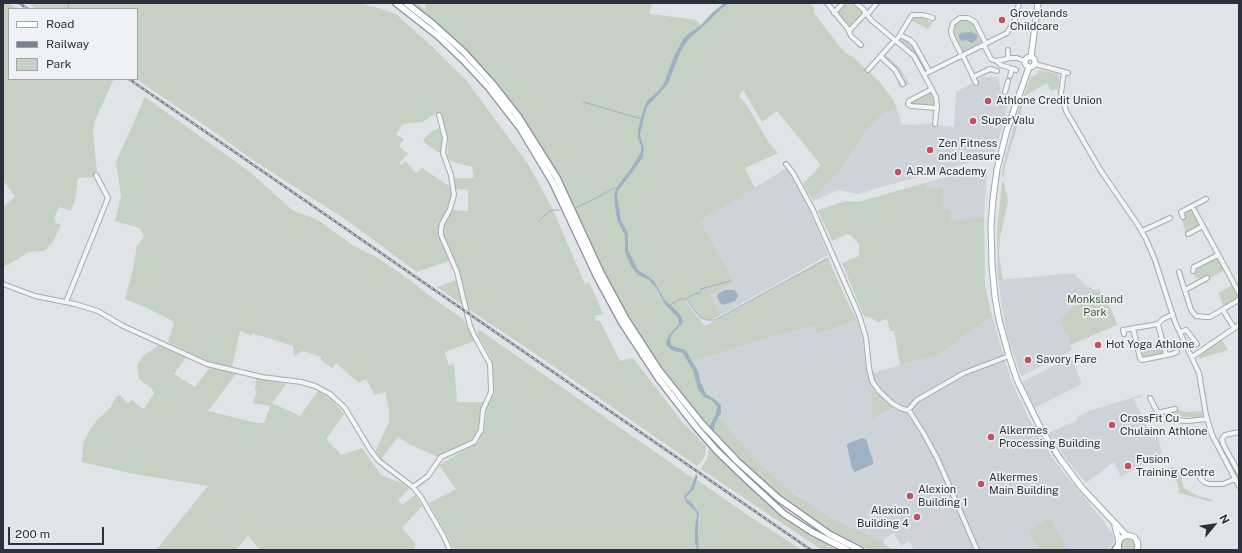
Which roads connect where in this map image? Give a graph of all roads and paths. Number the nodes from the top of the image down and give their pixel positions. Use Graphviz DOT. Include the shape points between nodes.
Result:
graph roads {
  1 [pos="396,3"];
  2 [pos="406,3"];
  3 [pos="827,3"];
  4 [pos="843,3"];
  5 [pos="856,3"];
  6 [pos="877,3"];
  7 [pos="1019,3"];
  8 [pos="1038,3"];
  9 [pos="834,13"];
  10 [pos="866,14"];
  11 [pos="933,18"];
  12 [pos="849,31"];
  13 [pos="900,35"];
  14 [pos="896,40"];
  15 [pos="985,44"];
  16 [pos="861,45"];
  17 [pos="1008,50"];
  18 [pos="961,54"];
  19 [pos="880,56"];
  20 [pos="1031,57"];
  21 [pos="1008,58"];
  22 [pos="998,61"];
  23 [pos="1025,61"];
  24 [pos="1035,64"];
  25 [pos="1029,67"];
  26 [pos="928,69"];
  27 [pos="868,70"];
  28 [pos="997,71"];
  29 [pos="925,74"];
  30 [pos="1010,76"];
  31 [pos="973,77"];
  32 [pos="1008,81"];
  33 [pos="976,83"];
  34 [pos="903,84"];
  35 [pos="932,89"];
  36 [pos="1005,92"];
  37 [pos="908,104"];
  38 [pos="902,105"];
  39 [pos="937,108"];
  40 [pos="438,116"];
  41 [pos="935,124"];
  42 [pos="786,164"];
  43 [pos="96,175"];
  44 [pos="1206,199"];
  45 [pos="1192,206"];
  46 [pos="1183,216"];
  47 [pos="1170,218"];
  48 [pos="1203,226"];
  49 [pos="1142,231"];
  50 [pos="1188,234"];
  51 [pos="1218,255"];
  52 [pos="1193,271"];
  53 [pos="1179,272"];
  54 [pos="1207,278"];
  55 [pos="3,284"];
  56 [pos="1185,290"];
  57 [pos="1239,293"];
  58 [pos="1239,299"];
  59 [pos="66,302"];
  60 [pos="1223,310"];
  61 [pos="1173,314"];
  62 [pos="1158,324"];
  63 [pos="1133,328"];
  64 [pos="1237,328"];
  65 [pos="1180,332"];
  66 [pos="1124,334"];
  67 [pos="1196,344"];
  68 [pos="1177,352"];
  69 [pos="1166,355"];
  70 [pos="1009,356"];
  71 [pos="1192,357"];
  72 [pos="1150,398"];
  73 [pos="1175,409"];
  74 [pos="909,410"];
  75 [pos="1157,413"];
  76 [pos="1207,419"];
  77 [pos="1239,432"];
  78 [pos="1237,466"];
  79 [pos="1239,473"];
  80 [pos="1200,478"];
  81 [pos="1235,479"];
  82 [pos="1239,486"];
  83 [pos="413,487"];
  84 [pos="1115,525"];
  85 [pos="1126,536"];
  86 [pos="1118,547"];
  87 [pos="450,550"];
  88 [pos="847,550"];
  89 [pos="860,550"];
  90 [pos="977,550"];
  91 [pos="1137,550"];
  1 -- 88 [label="highway" via="438,36 464,61 520,128 553,183 597,277 622,323 658,378 696,427 744,478 784,514"];
  2 -- 89 [label="highway" via="464,52 518,116 557,178 601,273 626,319 659,370 702,424 737,461 778,498 830,534"];
  3 -- 9 [label="street"];
  4 -- 9 [label="street"];
  5 -- 10 [label="street"];
  6 -- 10 [label="street"];
  7 -- 15 [label="street" via="1013,25 1005,34"];
  8 -- 20 [label="main road"];
  9 -- 12 [label="street"];
  10 -- 12 [label="street"];
  10 -- 14 [label="street"];
  11 -- 13 [label="street" via="923,15 912,16"];
  12 -- 16 [label="street"];
  13 -- 14 [label="street"];
  13 -- 26 [label="street" via="914,44"];
  14 -- 19 [label="street"];
  14 -- 29 [label="street" via="913,54"];
  15 -- 18 [label="street"];
  15 -- 18 [label="street" via="974,22 968,18 960,18 953,23 951,30"];
  15 -- 22 [label="street" via="991,59"];
  17 -- 21 [label="street"];
  18 -- 29 [label="street"];
  18 -- 31 [label="street"];
  19 -- 27 [label="street"];
  19 -- 34 [label="street" via="895,70"];
  20 -- 23 [label="main road"];
  20 -- 24 [label="main road"];
  21 -- 22 [label="street"];
  21 -- 23 [label="street"];
  22 -- 30 [label="street" via="1000,65 1014,70"];
  23 -- 25 [label="main road"];
  24 -- 25 [label="main road"];
  24 -- 49 [label="street" via="1066,72 1061,93 1066,111 1101,171"];
  25 -- 70 [label="main road" via="1007,130 997,169 993,199 993,281 999,320"];
  28 -- 31 [label="street" via="990,69"];
  29 -- 35 [label="street"];
  31 -- 33 [label="street"];
  32 -- 36 [label="street"];
  35 -- 37 [label="street" via="909,101"];
  35 -- 39 [label="street"];
  37 -- 38 [label="street"];
  37 -- 39 [label="street"];
  39 -- 41 [label="street"];
  40 -- 83 [label="street" via="445,138 444,153 454,195 442,224 442,235 457,272 474,337 490,364 492,387 483,410 481,430 474,442 441,457 428,476"];
  42 -- 74 [label="street" via="813,210 861,320 873,383 892,403"];
  43 -- 59 [label="street" via="108,198"];
  44 -- 45 [label="street"];
  45 -- 46 [label="street" via="1181,212"];
  45 -- 48 [label="street"];
  47 -- 49 [label="street"];
  48 -- 50 [label="street"];
  48 -- 51 [label="street"];
  49 -- 61 [label="street" via="1155,260"];
  51 -- 52 [label="street" via="1192,269"];
  51 -- 57 [label="street"];
  53 -- 56 [label="street"];
  54 -- 56 [label="street"];
  55 -- 59 [label="street" via="35,296"];
  56 -- 60 [label="street" via="1195,315 1210,317"];
  58 -- 60 [label="street"];
  59 -- 83 [label="street" via="98,311 122,326 207,364 262,377 301,382 321,389 345,408 379,461"];
  60 -- 64 [label="street"];
  61 -- 62 [label="street"];
  61 -- 65 [label="street"];
  62 -- 63 [label="street"];
  62 -- 69 [label="street"];
  63 -- 66 [label="street" via="1123,330"];
  63 -- 69 [label="street" via="1140,358 1145,360"];
  64 -- 71 [label="street"];
  65 -- 67 [label="street" via="1186,330"];
  65 -- 71 [label="street"];
  68 -- 69 [label="street"];
  70 -- 74 [label="street" via="964,373 917,400"];
  70 -- 84 [label="main road" via="1029,406 1053,450"];
  71 -- 76 [label="street" via="1199,373"];
  72 -- 75 [label="street"];
  73 -- 75 [label="street" via="1167,413"];
  74 -- 90 [label="street" via="938,460"];
  75 -- 76 [label="street" via="1162,420"];
  76 -- 81 [label="street" via="1217,446"];
  77 -- 78 [label="street" via="1225,435 1222,439"];
  78 -- 79 [label="street"];
  80 -- 81 [label="street" via="1209,484 1222,484"];
  81 -- 82 [label="street"];
  83 -- 87 [label="street" via="426,503"];
  84 -- 85 [label="main road"];
  84 -- 86 [label="main road"];
  85 -- 86 [label="main road"];
  85 -- 91 [label="main road" via="1137,540"];
}
